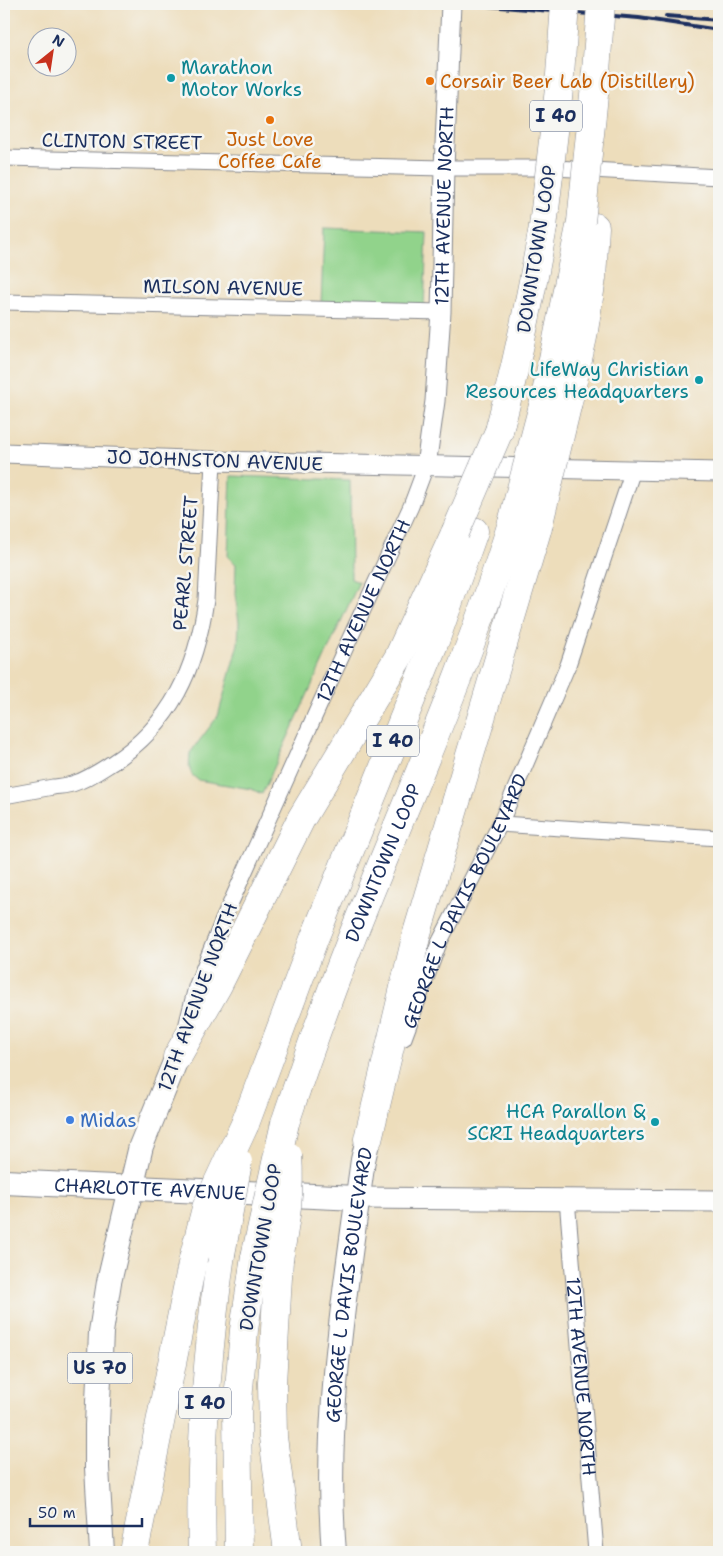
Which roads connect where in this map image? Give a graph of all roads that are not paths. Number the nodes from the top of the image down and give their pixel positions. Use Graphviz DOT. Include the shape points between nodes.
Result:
graph roads {
  1 [pos="451,4"];
  2 [pos="564,4"];
  3 [pos="601,4"];
  4 [pos="4,158"];
  5 [pos="444,168"];
  6 [pos="719,177"];
  7 [pos="4,302"];
  8 [pos="441,312"];
  9 [pos="557,400"];
  10 [pos="4,453"];
  11 [pos="213,461"];
  12 [pos="426,466"];
  13 [pos="633,470"];
  14 [pos="719,472"];
  15 [pos="464,532"];
  16 [pos="4,796"];
  17 [pos="500,824"];
  18 [pos="719,838"];
  19 [pos="177,1057"];
  20 [pos="244,1124"];
  21 [pos="368,1139"];
  22 [pos="4,1182"];
  23 [pos="132,1187"];
  24 [pos="357,1198"];
  25 [pos="568,1199"];
  26 [pos="719,1200"];
  27 [pos="267,1258"];
  28 [pos="102,1552"];
  29 [pos="134,1552"];
  30 [pos="202,1552"];
  31 [pos="239,1552"];
  32 [pos="288,1552"];
  33 [pos="334,1552"];
  34 [pos="596,1552"];
  1 -- 5 [label="street, 12TH AVENUE NORTH"];
  2 -- 15 [label="highway, DOWNTOWN LOOP / I 40, bridge" via="559,89 543,227 527,314 499,430"];
  3 -- 9 [label="highway, DOWNTOWN LOOP / I 40, bridge" via="588,225 592,278 583,337"];
  4 -- 5 [label="street, CLINTON STREET"];
  5 -- 6 [label="street, CLINTON STREET" via="555,168"];
  5 -- 8 [label="street, 12TH AVENUE NORTH"];
  7 -- 8 [label="street, MILSON AVENUE"];
  8 -- 12 [label="street, 12TH AVENUE NORTH" via="435,401"];
  9 -- 21 [label="highway, bridge" via="538,527 417,933"];
  9 -- 27 [label="highway, DOWNTOWN LOOP / I 40, bridge" via="441,720 313,1036 285,1123 290,1174 286,1214"];
  10 -- 11 [label="street, JO JOHNSTON AVENUE"];
  11 -- 12 [label="street, JO JOHNSTON AVENUE"];
  11 -- 16 [label="street, PEARL STREET" via="203,619 194,659 169,709 128,752 102,769 75,783"];
  12 -- 13 [label="street, JO JOHNSTON AVENUE"];
  12 -- 19 [label="street, 12TH AVENUE NORTH" via="411,506 223,920 196,987"];
  13 -- 14 [label="street, JO JOHNSTON AVENUE"];
  13 -- 17 [label="street, GEORGE L DAVIS BOULEVARD" via="570,658"];
  15 -- 19 [label="highway" via="398,658 301,819 218,985"];
  15 -- 20 [label="highway, DOWNTOWN LOOP / I 40" via="435,641 314,939"];
  17 -- 18 [label="street"];
  17 -- 21 [label="street, GEORGE L DAVIS BOULEVARD" via="439,943"];
  19 -- 23 [label="main road, 12TH AVENUE NORTH" via="142,1146"];
  20 -- 29 [label="highway, bridge" via="206,1208"];
  20 -- 30 [label="highway, DOWNTOWN LOOP / I 40, bridge" via="221,1254 206,1383"];
  21 -- 24 [label="main road, GEORGE L DAVIS BOULEVARD"];
  22 -- 23 [label="main road, CHARLOTTE AVENUE"];
  23 -- 24 [label="main road, CHARLOTTE AVENUE"];
  23 -- 28 [label="main road, US 70" via="109,1282 101,1332 97,1468"];
  24 -- 25 [label="main road"];
  24 -- 33 [label="main road, GEORGE L DAVIS BOULEVARD" via="334,1379"];
  25 -- 26 [label="main road"];
  25 -- 34 [label="street, 12TH AVENUE NORTH"];
  27 -- 31 [label="highway, DOWNTOWN LOOP / I 40" via="244,1330 237,1413"];
  27 -- 32 [label="highway" via="274,1332 275,1454"];
}
